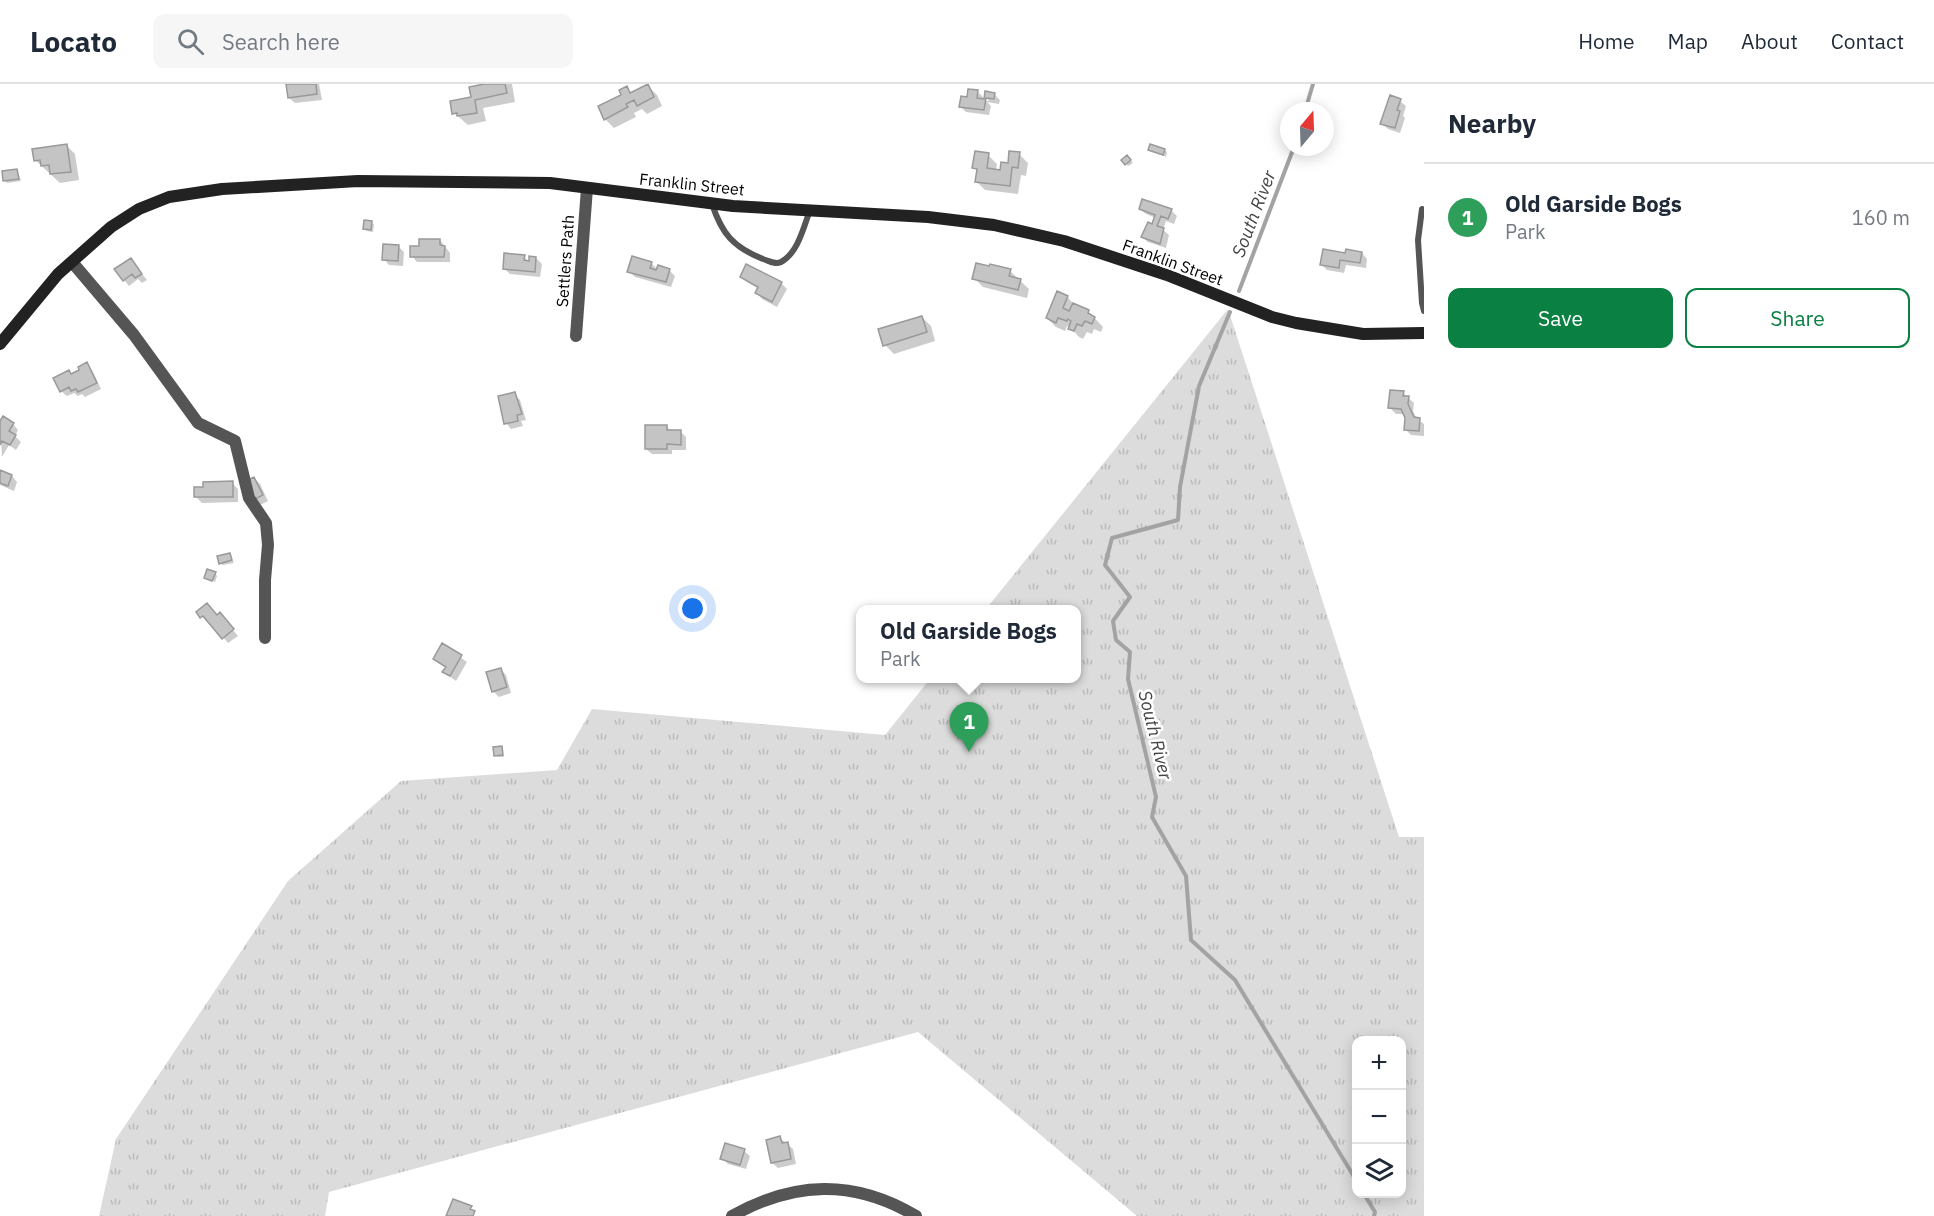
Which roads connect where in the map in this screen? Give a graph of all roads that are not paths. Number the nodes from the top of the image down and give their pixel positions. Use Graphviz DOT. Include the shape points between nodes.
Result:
graph roads {
  1 [pos="587,188"];
  2 [pos="711,203"];
  3 [pos="1422,209"];
  4 [pos="810,210"];
  5 [pos="72,262"];
  6 [pos="1424,311"];
  7 [pos="1424,333"];
  8 [pos="576,336"];
  9 [pos="0,344"];
  10 [pos="265,638"];
  11 [pos="732,1216"];
  12 [pos="916,1216"];
  1 -- 2 [label="street, Franklin Street"];
  1 -- 5 [label="street, Franklin Street" via="540,183 358,181 203,191 169,197 139,209 111,227"];
  1 -- 8 [label="street, Settlers Path"];
  2 -- 4 [label="street, Franklin Street"];
  2 -- 4 [label="lane" via="728,238 746,252 775,264 782,262 798,241"];
  3 -- 6 [label="lane" via="1418,240"];
  4 -- 7 [label="street, Franklin Street" via="928,217 1019,230 1167,275 1272,317 1363,334"];
  5 -- 9 [label="street, Franklin Street"];
  5 -- 10 [label="street" via="134,335 198,423 236,441 249,498 266,523"];
  11 -- 12 [label="street" via="762,1201 809,1188 862,1194"];
}
